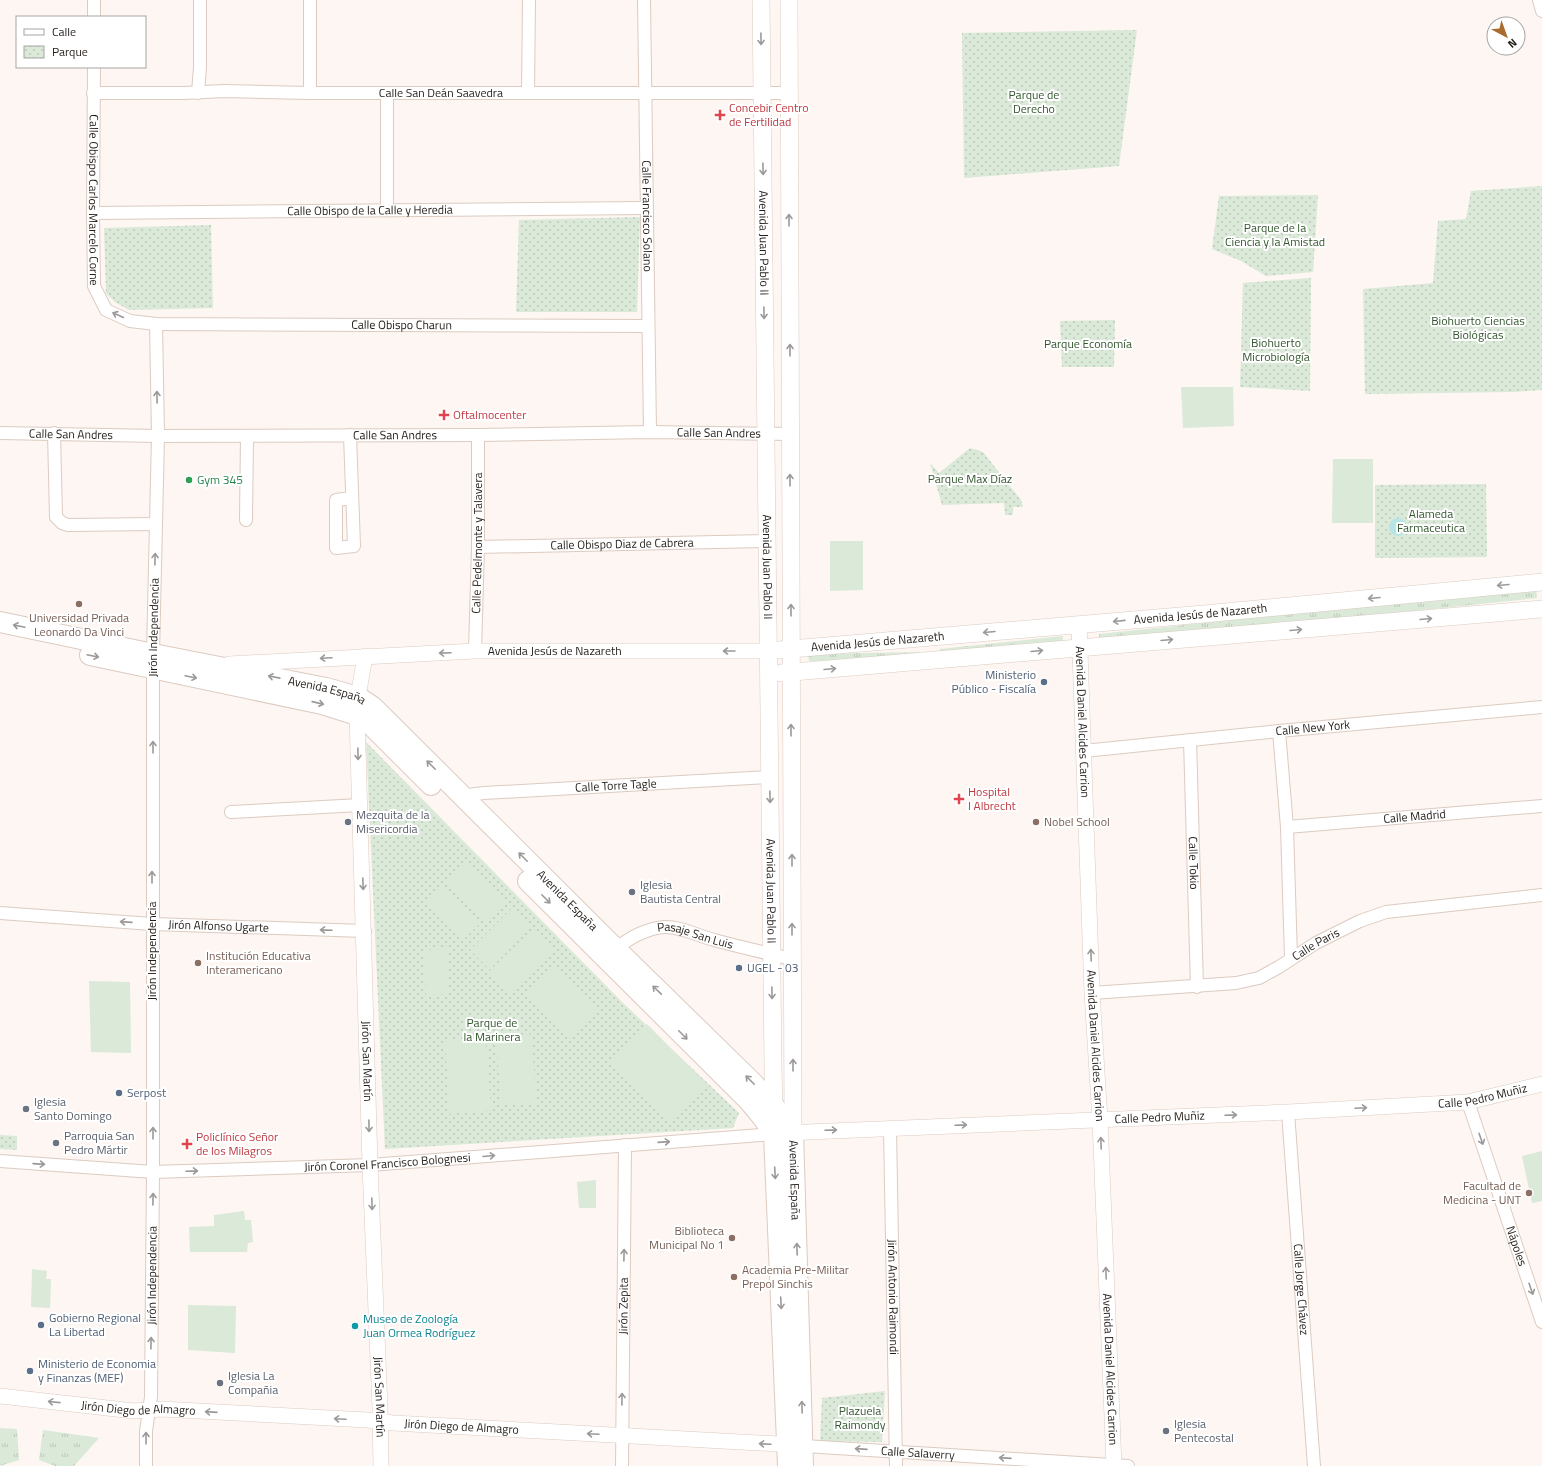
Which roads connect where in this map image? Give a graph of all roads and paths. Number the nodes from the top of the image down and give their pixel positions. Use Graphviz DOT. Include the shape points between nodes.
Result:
graph roads {
  1 [pos="94,0"];
  2 [pos="200,0"];
  3 [pos="310,0"];
  4 [pos="529,0"];
  5 [pos="644,0"];
  6 [pos="761,0"];
  7 [pos="789,0"];
  8 [pos="1540,0"];
  9 [pos="1542,11"];
  10 [pos="94,16"];
  11 [pos="94,68"];
  12 [pos="93,93"];
  13 [pos="198,93"];
  14 [pos="310,93"];
  15 [pos="387,93"];
  16 [pos="528,93"];
  17 [pos="646,93"];
  18 [pos="762,93"];
  19 [pos="789,93"];
  20 [pos="647,208"];
  21 [pos="387,210"];
  22 [pos="93,213"];
  23 [pos="156,324"];
  24 [pos="648,326"];
  25 [pos="650,432"];
  26 [pos="0,433"];
  27 [pos="54,433"];
  28 [pos="766,434"];
  29 [pos="790,434"];
  30 [pos="350,435"];
  31 [pos="478,435"];
  32 [pos="158,436"];
  33 [pos="247,436"];
  34 [pos="352,498"];
  35 [pos="246,520"];
  36 [pos="156,524"];
  37 [pos="767,541"];
  38 [pos="478,547"];
  39 [pos="1542,582"];
  40 [pos="1542,609"];
  41 [pos="0,622"];
  42 [pos="1079,624"];
  43 [pos="0,635"];
  44 [pos="1081,648"];
  45 [pos="791,649"];
  46 [pos="475,651"];
  47 [pos="768,651"];
  48 [pos="365,656"];
  49 [pos="153,662"];
  50 [pos="212,665"];
  51 [pos="791,672"];
  52 [pos="768,674"];
  53 [pos="358,706"];
  54 [pos="1542,707"];
  55 [pos="1280,731"];
  56 [pos="1190,740"];
  57 [pos="1084,751"];
  58 [pos="770,777"];
  59 [pos="464,798"];
  60 [pos="360,805"];
  61 [pos="1542,806"];
  62 [pos="231,812"];
  63 [pos="1287,826"];
  64 [pos="1542,895"];
  65 [pos="771,898"];
  66 [pos="792,898"];
  67 [pos="0,912"];
  68 [pos="152,924"];
  69 [pos="365,931"];
  70 [pos="610,954"];
  71 [pos="771,954"];
  72 [pos="1291,958"];
  73 [pos="792,959"];
  74 [pos="1197,986"];
  75 [pos="1092,993"];
  76 [pos="1542,1084"];
  77 [pos="1468,1102"];
  78 [pos="774,1106"];
  79 [pos="1288,1112"];
  80 [pos="1100,1120"];
  81 [pos="890,1128"];
  82 [pos="783,1133"];
  83 [pos="625,1145"];
  84 [pos="0,1161"];
  85 [pos="370,1165"];
  86 [pos="153,1172"];
  87 [pos="1542,1322"];
  88 [pos="0,1396"];
  89 [pos="149,1410"];
  90 [pos="379,1422"];
  91 [pos="622,1436"];
  92 [pos="796,1445"];
  93 [pos="896,1452"];
  94 [pos="146,1466"];
  95 [pos="381,1466"];
  96 [pos="622,1466"];
  97 [pos="788,1466"];
  98 [pos="804,1466"];
  99 [pos="896,1466"];
  100 [pos="1119,1466"];
  101 [pos="1314,1466"];
  1 -- 10 [label="street"];
  2 -- 13 [label="street"];
  3 -- 14 [label="street"];
  4 -- 16 [label="street"];
  5 -- 17 [label="street, Calle Francisco Solano"];
  6 -- 18 [label="main road, Avenida Juan Pablo II, one-way"];
  7 -- 19 [label="main road, Avenida Juan Pablo II"];
  8 -- 9 [label="street"];
  11 -- 12 [label="street, Calle Obispo Carlos Marcelo Corne"];
  12 -- 13 [label="street, Calle San Deán Saavedra"];
  12 -- 22 [label="street, Calle Obispo Carlos Marcelo Corne"];
  13 -- 14 [label="street, Calle San Deán Saavedra"];
  14 -- 15 [label="street, Calle San Deán Saavedra"];
  15 -- 16 [label="street, Calle San Deán Saavedra"];
  15 -- 21 [label="street"];
  16 -- 17 [label="street, Calle San Deán Saavedra"];
  17 -- 18 [label="street, Calle San Deán Saavedra"];
  17 -- 20 [label="street, Calle Francisco Solano"];
  18 -- 19 [label="street, Calle San Deán Saavedra"];
  18 -- 28 [label="main road, Avenida Juan Pablo II, one-way"];
  29 -- 19 [label="main road, Avenida Juan Pablo II, one-way"];
  20 -- 21 [label="street, Calle Obispo de la Calle y Heredia"];
  20 -- 24 [label="street, Calle Francisco Solano"];
  21 -- 22 [label="street, Calle Obispo de la Calle y Heredia"];
  23 -- 22 [label="street, Calle Obispo Carlos Marcelo Corne, one-way" via="130,321 106,310 94,286"];
  23 -- 24 [label="street, Calle Obispo Charun"];
  32 -- 23 [label="street, one-way"];
  24 -- 25 [label="street, Calle Francisco Solano"];
  25 -- 28 [label="street, Calle San Andres"];
  25 -- 31 [label="street, Calle San Andres"];
  26 -- 27 [label="street, Calle San Andres"];
  27 -- 32 [label="street, Calle San Andres"];
  27 -- 36 [label="street" via="56,517 62,523"];
  28 -- 29 [label="street, Calle San Andres"];
  28 -- 37 [label="main road, Avenida Juan Pablo II"];
  45 -- 29 [label="main road, Avenida Juan Pablo II, one-way"];
  30 -- 31 [label="street, Calle San Andres"];
  30 -- 33 [label="street, Calle San Andres"];
  30 -- 34 [label="street"];
  31 -- 38 [label="street, Calle Pedelmonte y Talavera"];
  32 -- 33 [label="street, Calle San Andres"];
  32 -- 36 [label="street, Jirón Independencia"];
  33 -- 35 [label="street"];
  49 -- 36 [label="street, Jirón Independencia, one-way"];
  37 -- 38 [label="street, Calle Obispo Diaz de Cabrera"];
  37 -- 47 [label="main road, Avenida Juan Pablo II"];
  38 -- 46 [label="street, Calle Pedelmonte y Talavera"];
  39 -- 42 [label="main road, Avenida Jesús de Nazareth, one-way"];
  44 -- 40 [label="main road, Avenida Jesús de Nazareth, one-way"];
  49 -- 41 [label="main road, Avenida España, one-way"];
  42 -- 44 [label="street, Avenida Daniel Alcides Carrion"];
  42 -- 45 [label="main road, Avenida Jesús de Nazareth, one-way"];
  43 -- 49 [label="main road, Avenida España, one-way"];
  51 -- 44 [label="main road, Avenida Jesús de Nazareth, one-way"];
  44 -- 57 [label="street, Avenida Daniel Alcides Carrion"];
  45 -- 47 [label="main road, Avenida Jesús de Nazareth"];
  45 -- 51 [label="main road, Avenida Juan Pablo II"];
  47 -- 46 [label="street, Avenida Jesús de Nazareth, one-way"];
  46 -- 48 [label="street, Avenida Jesús de Nazareth, one-way"];
  47 -- 52 [label="main road, Avenida Juan Pablo II"];
  48 -- 50 [label="street, Avenida Jesús de Nazareth, one-way"];
  48 -- 53 [label="street, Jirón San Martín"];
  49 -- 50 [label="main road, Avenida España"];
  49 -- 53 [label="main road, Avenida España, one-way" via="322,704"];
  68 -- 49 [label="street, Jirón Independencia, one-way"];
  53 -- 50 [label="main road, Avenida España, one-way" via="326,688"];
  51 -- 52 [label="main road, Avenida Jesús de Nazareth"];
  66 -- 51 [label="main road, Avenida Juan Pablo II, one-way"];
  52 -- 58 [label="main road, Avenida Juan Pablo II"];
  59 -- 53 [label="main road, Avenida España, one-way" via="373,707"];
  53 -- 60 [label="street, Jirón San Martín, one-way"];
  53 -- 70 [label="main road, Avenida España, one-way" via="372,726"];
  54 -- 55 [label="street, Calle New York"];
  55 -- 56 [label="street, Calle New York"];
  55 -- 63 [label="street"];
  56 -- 57 [label="street, Calle New York"];
  56 -- 74 [label="street, Calle Tokio"];
  75 -- 57 [label="street, Avenida Daniel Alcides Carrion, one-way"];
  58 -- 59 [label="street, Calle Torre Tagle" via="484,793"];
  58 -- 65 [label="main road, Avenida Juan Pablo II, one-way"];
  70 -- 59 [label="main road, Avenida España, one-way"];
  60 -- 62 [label="street"];
  60 -- 69 [label="street, Jirón San Martín, one-way"];
  61 -- 63 [label="street, Calle Madrid"];
  63 -- 72 [label="street"];
  64 -- 72 [label="street, Calle Paris" via="1386,912 1360,921"];
  65 -- 66 [label="main road"];
  65 -- 71 [label="main road, Avenida Juan Pablo II"];
  73 -- 66 [label="main road, Avenida Juan Pablo II, one-way"];
  68 -- 67 [label="street, Jirón Alfonso Ugarte, one-way"];
  69 -- 68 [label="street, Jirón Alfonso Ugarte, one-way"];
  86 -- 68 [label="street, Jirón Independencia, one-way"];
  69 -- 85 [label="street, Jirón San Martín, one-way"];
  70 -- 71 [label="street, Pasaje San Luis" via="627,940 647,930 665,927"];
  78 -- 70 [label="main road, Avenida España, one-way" via="753,1083"];
  70 -- 82 [label="main road, Avenida España, one-way" via="763,1118"];
  71 -- 73 [label="street, Pasaje San Luis"];
  71 -- 78 [label="main road, Avenida Juan Pablo II, one-way"];
  72 -- 74 [label="street, Calle Paris" via="1259,978 1236,984"];
  82 -- 73 [label="main road, Avenida Juan Pablo II, one-way"];
  74 -- 75 [label="street, Calle Paris"];
  75 -- 80 [label="street, Avenida Daniel Alcides Carrion"];
  76 -- 77 [label="street, Calle Pedro Muñiz"];
  79 -- 77 [label="street, Calle Pedro Muñiz, one-way"];
  77 -- 87 [label="street, Nápoles, one-way"];
  78 -- 82 [label="main road, Avenida España"];
  80 -- 79 [label="street, Calle Pedro Muñiz, one-way"];
  79 -- 101 [label="street, Calle Jorge Chávez"];
  81 -- 80 [label="street, Calle Pedro Muñiz, one-way"];
  100 -- 80 [label="street, Avenida Daniel Alcides Carrion, one-way"];
  82 -- 81 [label="street, Calle Pedro Muñiz, one-way"];
  81 -- 93 [label="street, Jirón Antonio Raimondi"];
  83 -- 82 [label="street, Jirón Coronel Francisco Bolognesi, one-way"];
  82 -- 92 [label="main road, Avenida España"];
  85 -- 83 [label="street, Jirón Coronel Francisco Bolognesi, one-way"];
  91 -- 83 [label="street, Jirón Zepita, one-way"];
  84 -- 86 [label="street, Jirón Coronel Francisco Bolognesi, one-way"];
  86 -- 85 [label="street, Jirón Coronel Francisco Bolognesi, one-way"];
  85 -- 90 [label="street, Jirón San Martín, one-way"];
  89 -- 86 [label="street, Jirón Independencia, one-way"];
  89 -- 88 [label="street, Jirón Diego de Almagro, one-way" via="134,1411"];
  90 -- 89 [label="street, Jirón Diego de Almagro, one-way"];
  94 -- 89 [label="street, Jirón Independencia, one-way"];
  91 -- 90 [label="street, Jirón Diego de Almagro, one-way"];
  90 -- 95 [label="street, Jirón San Martín"];
  92 -- 91 [label="street, Jirón Diego de Almagro, one-way"];
  91 -- 96 [label="street, Jirón Zepita"];
  93 -- 92 [label="street, Calle Salaverry, one-way"];
  92 -- 97 [label="main road, Avenida España"];
  92 -- 98 [label="main road, Avenida España"];
  93 -- 99 [label="street, Jirón Antonio Raimondi"];
  100 -- 93 [label="street, Calle Salaverry, one-way"];
}
